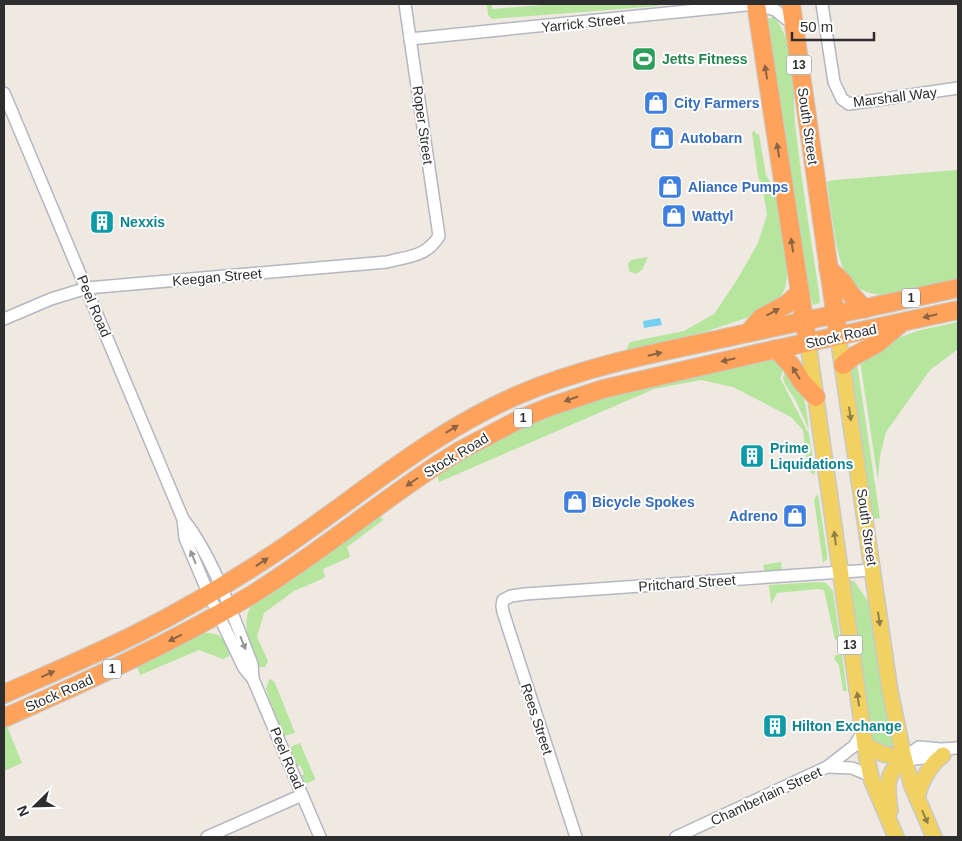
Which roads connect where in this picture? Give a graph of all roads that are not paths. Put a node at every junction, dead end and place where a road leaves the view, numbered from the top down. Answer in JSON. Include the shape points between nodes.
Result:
{"nodes":[{"id":1,"x":405,"y":4,"type":"edge"},
{"id":2,"x":756,"y":4,"type":"edge"},
{"id":3,"x":790,"y":4,"type":"edge"},
{"id":4,"x":822,"y":4,"type":"edge"},
{"id":5,"x":794,"y":25,"type":"junction"},
{"id":6,"x":410,"y":39,"type":"junction"},
{"id":7,"x":958,"y":88,"type":"edge"},
{"id":8,"x":4,"y":93,"type":"edge"},
{"id":9,"x":433,"y":245,"type":"joint"},
{"id":10,"x":828,"y":268,"type":"junction"},
{"id":11,"x":87,"y":288,"type":"junction"},
{"id":12,"x":958,"y":288,"type":"edge"},
{"id":13,"x":800,"y":293,"type":"junction"},
{"id":14,"x":864,"y":309,"type":"junction"},
{"id":15,"x":958,"y":310,"type":"edge"},
{"id":16,"x":835,"y":315,"type":"junction"},
{"id":17,"x":4,"y":319,"type":"edge"},
{"id":18,"x":804,"y":321,"type":"junction"},
{"id":19,"x":902,"y":323,"type":"junction"},
{"id":20,"x":748,"y":333,"type":"junction"},
{"id":21,"x":838,"y":336,"type":"junction"},
{"id":22,"x":808,"y":342,"type":"junction"},
{"id":23,"x":776,"y":349,"type":"junction"},
{"id":24,"x":843,"y":365,"type":"junction"},
{"id":25,"x":816,"y":397,"type":"junction"},
{"id":26,"x":872,"y":570,"type":"junction"},
{"id":27,"x":840,"y":573,"type":"junction"},
{"id":28,"x":214,"y":591,"type":"junction"},
{"id":29,"x":503,"y":600,"type":"joint"},
{"id":30,"x":224,"y":611,"type":"junction"},
{"id":31,"x":4,"y":694,"type":"edge"},
{"id":32,"x":4,"y":718,"type":"edge"},
{"id":33,"x":864,"y":738,"type":"junction"},
{"id":34,"x":953,"y":750,"type":"edge"},
{"id":35,"x":904,"y":758,"type":"junction"},
{"id":36,"x":827,"y":767,"type":"junction"},
{"id":37,"x":870,"y":776,"type":"junction"},
{"id":38,"x":302,"y":794,"type":"junction"},
{"id":39,"x":917,"y":798,"type":"junction"},
{"id":40,"x":894,"y":834,"type":"edge"},
{"id":41,"x":207,"y":837,"type":"edge"},
{"id":42,"x":320,"y":837,"type":"edge"},
{"id":43,"x":576,"y":837,"type":"edge"},
{"id":44,"x":676,"y":837,"type":"edge"},
{"id":45,"x":934,"y":837,"type":"edge"}],
"edges":[{"from":1,"to":6,"type":"street","name":"Roper Street"},
{"from":2,"to":5,"type":"street","name":"Yarrick Street","via":[[775,10]]},
{"from":2,"to":6,"type":"street","name":"Yarrick Street"},
{"from":13,"to":2,"type":"highway","number":"13","one_way":true},
{"from":3,"to":5,"type":"highway","name":"South Street","number":"13"},
{"from":4,"to":7,"type":"street","name":"Marshall Way","via":[[834,82],[842,99],[849,104]]},
{"from":5,"to":10,"type":"highway","name":"South Street","number":"13"},
{"from":6,"to":9,"type":"street","name":"Roper Street","via":[[439,236]]},
{"from":8,"to":11,"type":"street","name":"Peel Road"},
{"from":9,"to":11,"type":"street","name":"Keegan Street","via":[[423,253],[387,262]]},
{"from":10,"to":14,"type":"highway"},
{"from":10,"to":16,"type":"highway","name":"South Street","number":"13"},
{"from":11,"to":17,"type":"street","name":"Keegan Street"},
{"from":11,"to":28,"type":"street","name":"Peel Road","via":[[183,519],[195,534]]},
{"from":12,"to":14,"type":"highway","name":"Stock Road","number":"1"},
{"from":13,"to":18,"type":"highway","number":"13"},
{"from":20,"to":13,"type":"highway","one_way":true,"via":[[761,318]]},
{"from":14,"to":16,"type":"highway","name":"Stock Road","number":"1"},
{"from":15,"to":19,"type":"highway","name":"Stock Road","number":"1","one_way":true},
{"from":16,"to":18,"type":"highway","name":"Stock Road","number":"1"},
{"from":16,"to":21,"type":"highway","name":"South Street","number":"13"},
{"from":18,"to":20,"type":"highway","name":"Stock Road","number":"1"},
{"from":18,"to":22,"type":"highway","number":"13"},
{"from":19,"to":21,"type":"highway","name":"Stock Road","number":"1"},
{"from":19,"to":24,"type":"highway"},
{"from":28,"to":20,"type":"highway","name":"Stock Road","number":"1","one_way":true,"via":[[310,530],[427,444],[493,407],[578,373]]},
{"from":21,"to":22,"type":"highway","name":"Stock Road","number":"1"},
{"from":21,"to":24,"type":"main road","name":"South Street","number":"13"},
{"from":22,"to":23,"type":"highway","name":"Stock Road","number":"1"},
{"from":22,"to":25,"type":"main road","number":"13"},
{"from":25,"to":23,"type":"highway","one_way":true},
{"from":23,"to":30,"type":"highway","name":"Stock Road","number":"1","one_way":true,"via":[[603,389],[520,420],[437,465],[283,575]]},
{"from":24,"to":26,"type":"main road","name":"South Street","number":"13","one_way":true},
{"from":27,"to":25,"type":"main road","number":"13","one_way":true},
{"from":26,"to":27,"type":"street","name":"Pritchard Street"},
{"from":26,"to":35,"type":"main road","name":"South Street","number":"13","one_way":true,"via":[[890,691]]},
{"from":27,"to":29,"type":"street","name":"Pritchard Street","via":[[525,594]]},
{"from":33,"to":27,"type":"main road","number":"13","one_way":true},
{"from":28,"to":30,"type":"street","name":"Peel Road"},
{"from":31,"to":28,"type":"highway","name":"Stock Road","number":"1","one_way":true,"via":[[137,633]]},
{"from":29,"to":43,"type":"street","name":"Rees Street","via":[[503,612]]},
{"from":30,"to":32,"type":"highway","name":"Stock Road","number":"1","one_way":true,"via":[[129,662]]},
{"from":30,"to":38,"type":"street","name":"Peel Road","via":[[252,664],[253,679]]},
{"from":33,"to":35,"type":"main road","via":[[883,754]]},
{"from":33,"to":36,"type":"street","name":"Chamberlain Street"},
{"from":33,"to":37,"type":"main road","number":"13"},
{"from":34,"to":35,"type":"street","via":[[915,760]]},
{"from":34,"to":39,"type":"main road","via":[[935,762],[924,777]]},
{"from":35,"to":39,"type":"main road","name":"South Street","number":"13"},
{"from":35,"to":40,"type":"main road","via":[[893,768],[887,789]]},
{"from":36,"to":37,"type":"street","name":"Chamberlain Street","via":[[852,768]]},
{"from":36,"to":44,"type":"street","name":"Chamberlain Street"},
{"from":37,"to":40,"type":"main road","number":"13"},
{"from":38,"to":41,"type":"street"},
{"from":38,"to":42,"type":"street","name":"Peel Road"},
{"from":39,"to":45,"type":"main road","name":"South Street","number":"13","one_way":true}]}
